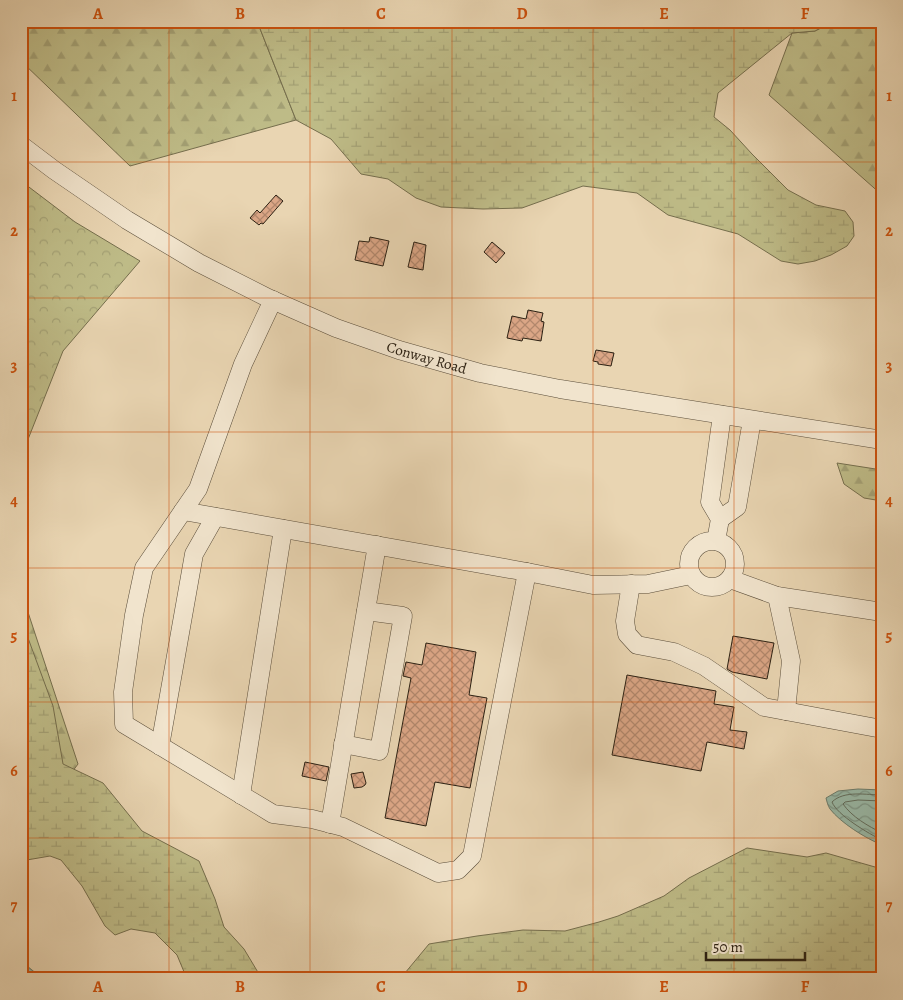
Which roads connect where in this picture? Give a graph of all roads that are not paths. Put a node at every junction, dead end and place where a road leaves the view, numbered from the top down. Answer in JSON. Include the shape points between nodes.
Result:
{"nodes":[{"id":1,"x":21,"y":144,"type":"edge"},
{"id":2,"x":273,"y":300,"type":"junction"},
{"id":3,"x":722,"y":415,"type":"junction"},
{"id":4,"x":752,"y":420,"type":"junction"},
{"id":5,"x":882,"y":440,"type":"edge"},
{"id":6,"x":184,"y":511,"type":"junction"},
{"id":7,"x":214,"y":517,"type":"junction"},
{"id":8,"x":720,"y":519,"type":"junction"},
{"id":9,"x":282,"y":529,"type":"junction"},
{"id":10,"x":716,"y":541,"type":"junction"},
{"id":11,"x":377,"y":545,"type":"junction"},
{"id":12,"x":527,"y":572,"type":"junction"},
{"id":13,"x":691,"y":574,"type":"junction"},
{"id":14,"x":730,"y":579,"type":"junction"},
{"id":15,"x":631,"y":584,"type":"junction"},
{"id":16,"x":777,"y":596,"type":"junction"},
{"id":17,"x":366,"y":611,"type":"junction"},
{"id":18,"x":882,"y":612,"type":"edge"},
{"id":19,"x":786,"y":711,"type":"junction"},
{"id":20,"x":882,"y":729,"type":"edge"},
{"id":21,"x":343,"y":744,"type":"junction"},
{"id":22,"x":160,"y":746,"type":"junction"},
{"id":23,"x":241,"y":795,"type":"junction"},
{"id":24,"x":330,"y":824,"type":"junction"}],
"edges":[{"from":1,"to":2,"type":"street","name":"Conway Road","via":[[127,220],[199,263]]},
{"from":2,"to":3,"type":"street","name":"Conway Road","via":[[336,328],[480,373]]},
{"from":2,"to":6,"type":"street","via":[[243,364],[198,489]]},
{"from":3,"to":4,"type":"street","name":"Conway Road"},
{"from":3,"to":8,"type":"street","via":[[710,502]]},
{"from":4,"to":5,"type":"street","name":"Conway Road"},
{"from":4,"to":8,"type":"street","via":[[737,507]]},
{"from":6,"to":7,"type":"street"},
{"from":6,"to":22,"type":"street","via":[[144,568],[123,692],[124,724]]},
{"from":7,"to":9,"type":"street"},
{"from":7,"to":22,"type":"street","via":[[194,554]]},
{"from":8,"to":10,"type":"street"},
{"from":9,"to":11,"type":"street"},
{"from":9,"to":23,"type":"street"},
{"from":10,"to":13,"type":"street","via":[[702,543],[696,548],[689,560]]},
{"from":10,"to":14,"type":"street","via":[[730,549],[734,556],[736,564]]},
{"from":11,"to":12,"type":"street"},
{"from":11,"to":17,"type":"street"},
{"from":12,"to":15,"type":"street","via":[[593,585]]},
{"from":12,"to":24,"type":"street","via":[[472,856],[458,870],[438,873],[343,827]]},
{"from":13,"to":14,"type":"street","via":[[701,585],[708,587],[716,587]]},
{"from":13,"to":15,"type":"street","via":[[648,584]]},
{"from":14,"to":16,"type":"street"},
{"from":15,"to":19,"type":"street","via":[[625,621],[627,634],[637,645],[674,652],[704,666],[764,707]]},
{"from":16,"to":18,"type":"street"},
{"from":16,"to":19,"type":"street","via":[[791,661]]},
{"from":17,"to":21,"type":"street"},
{"from":17,"to":21,"type":"street","via":[[403,616],[379,751]]},
{"from":19,"to":20,"type":"street"},
{"from":21,"to":24,"type":"street"},
{"from":22,"to":23,"type":"street"},
{"from":23,"to":24,"type":"street","via":[[273,814]]}]}
